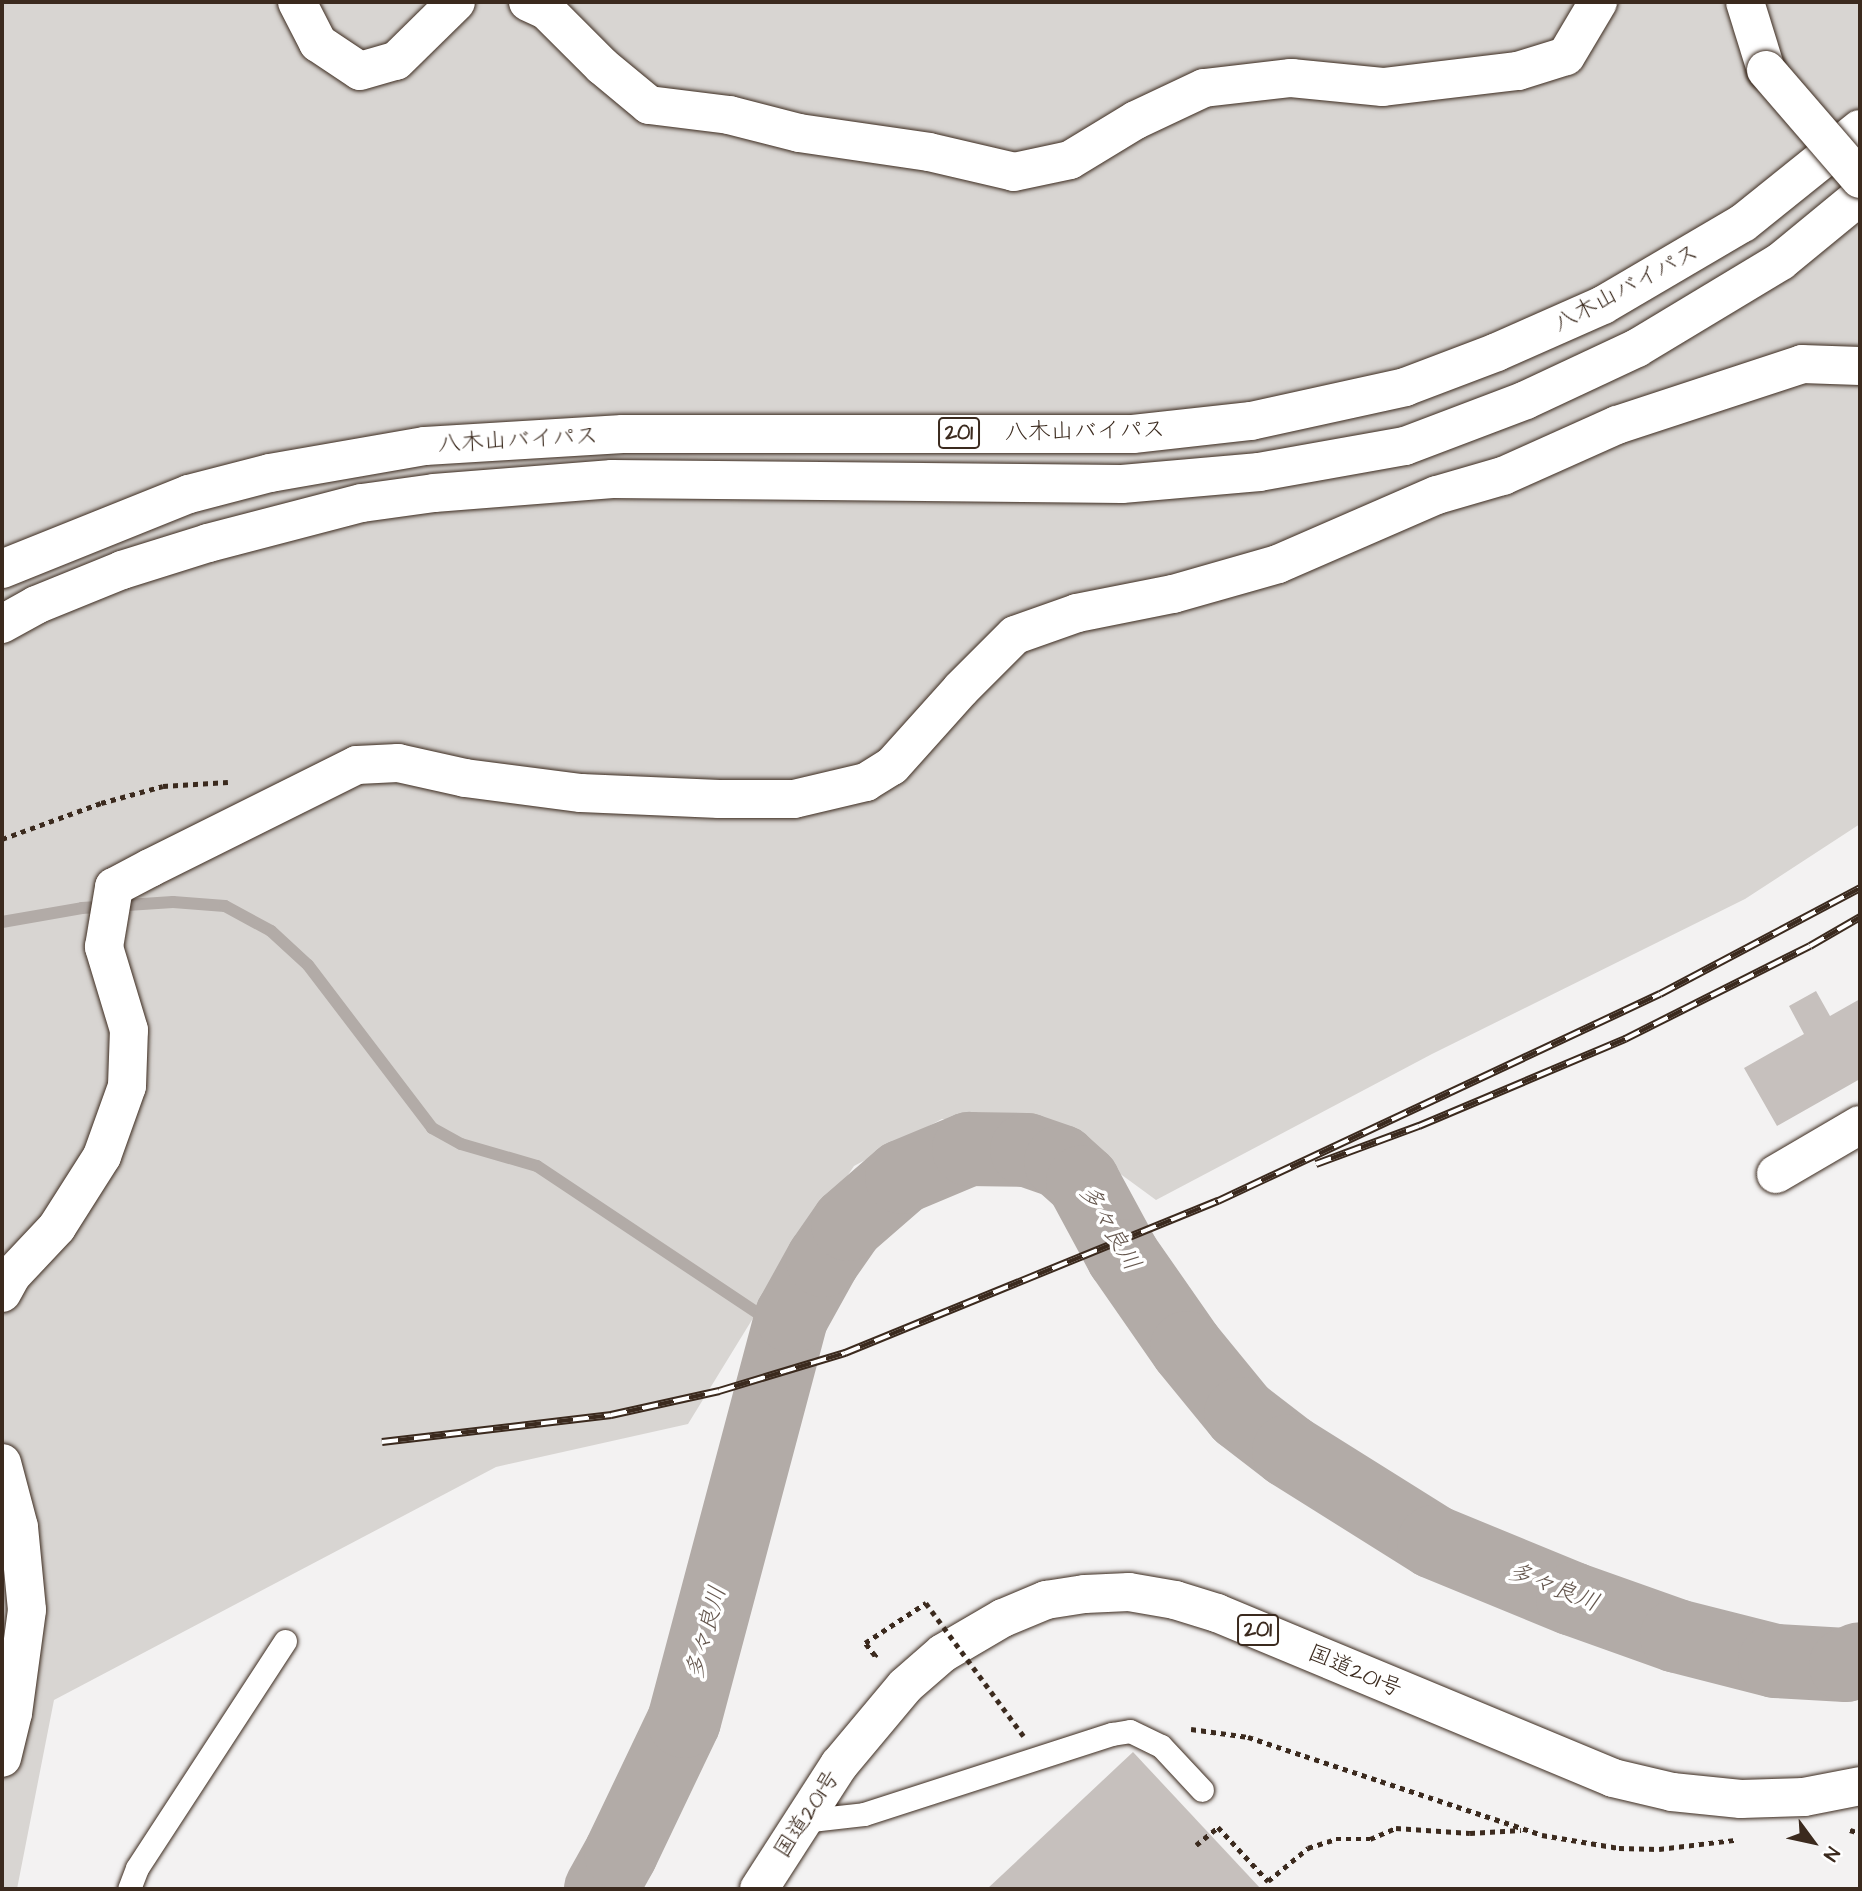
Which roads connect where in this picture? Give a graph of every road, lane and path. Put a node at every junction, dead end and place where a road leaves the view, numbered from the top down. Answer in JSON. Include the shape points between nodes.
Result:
{"nodes":[{"id":1,"x":297,"y":2,"type":"edge"},
{"id":2,"x":456,"y":2,"type":"edge"},
{"id":3,"x":528,"y":2,"type":"edge"},
{"id":4,"x":1598,"y":2,"type":"edge"},
{"id":5,"x":1745,"y":2,"type":"edge"},
{"id":6,"x":1860,"y":130,"type":"edge"},
{"id":7,"x":1860,"y":179,"type":"edge"},
{"id":8,"x":1860,"y":196,"type":"edge"},
{"id":9,"x":1860,"y":366,"type":"edge"},
{"id":10,"x":2,"y":569,"type":"edge"},
{"id":11,"x":2,"y":624,"type":"edge"},
{"id":12,"x":239,"y":780,"type":"dead end"},
{"id":13,"x":2,"y":839,"type":"edge"},
{"id":14,"x":1860,"y":1125,"type":"edge"},
{"id":15,"x":1776,"y":1174,"type":"dead end"},
{"id":16,"x":2,"y":1293,"type":"edge"},
{"id":17,"x":2,"y":1463,"type":"edge"},
{"id":18,"x":285,"y":1641,"type":"dead end"},
{"id":19,"x":885,"y":1649,"type":"dead end"},
{"id":20,"x":1142,"y":1735,"type":"junction"},
{"id":21,"x":1025,"y":1738,"type":"dead end"},
{"id":22,"x":2,"y":1758,"type":"edge"},
{"id":23,"x":1860,"y":1786,"type":"edge"},
{"id":24,"x":1202,"y":1790,"type":"dead end"},
{"id":25,"x":802,"y":1821,"type":"junction"},
{"id":26,"x":1838,"y":1827,"type":"dead end"},
{"id":27,"x":1526,"y":1830,"type":"junction"},
{"id":28,"x":1860,"y":1833,"type":"edge"},
{"id":29,"x":1742,"y":1839,"type":"dead end"},
{"id":30,"x":1196,"y":1845,"type":"dead end"},
{"id":31,"x":128,"y":1889,"type":"edge"},
{"id":32,"x":760,"y":1889,"type":"edge"}],
"edges":[{"from":1,"to":2,"type":"main road","via":[[318,43],[360,71],[396,61]]},
{"from":3,"to":4,"type":"main road","via":[[547,11],[649,105],[729,115],[799,133],[929,152],[1014,172],[1070,159],[1136,120],[1204,88],[1291,78],[1383,87],[1518,71],[1566,56]]},
{"from":5,"to":7,"type":"main road","bridge":true,"via":[[1766,70]]},
{"from":6,"to":10,"type":"main road","name":"八木山バイパス","number":"201","via":[[1743,223],[1603,305],[1405,387],[1251,421],[1133,434],[623,434],[425,446],[270,473],[189,494]]},
{"from":8,"to":11,"type":"main road","name":"八木山バイパス","number":"201","via":[[1781,261],[1637,348],[1526,400],[1405,446],[1259,472],[1122,484],[612,479],[434,493],[362,503],[208,543],[110,575]]},
{"from":9,"to":16,"type":"main road","via":[[1802,364],[1617,425],[1503,476],[1437,495],[1278,564],[1173,594],[1077,613],[1015,635],[892,766],[866,782],[794,799],[719,799],[581,793],[465,778],[398,763],[357,765],[174,856],[114,887],[104,947],[129,1030],[127,1086],[102,1156],[57,1227],[12,1275]]},
{"from":12,"to":13,"type":"path","via":[[163,786]]},
{"from":14,"to":15,"type":"main road"},
{"from":17,"to":22,"type":"main road","via":[[19,1527],[27,1610]]},
{"from":18,"to":31,"type":"lane","via":[[137,1868]]},
{"from":19,"to":21,"type":"path","bridge":true,"via":[[875,1656],[865,1643],[926,1603]]},
{"from":20,"to":24,"type":"lane","via":[[1161,1746]]},
{"from":20,"to":25,"type":"lane","via":[[1130,1731],[1112,1734],[864,1814]]},
{"from":20,"to":27,"type":"path","via":[[1175,1728],[1248,1737]]},
{"from":23,"to":25,"type":"main road","name":"国道201号","number":"201","via":[[1804,1797],[1741,1799],[1672,1793],[1625,1781],[1217,1614],[1129,1592],[1046,1600],[943,1653],[868,1727]]},
{"from":25,"to":32,"type":"main road","name":"国道201号","number":"201"},
{"from":26,"to":28,"type":"path"},
{"from":27,"to":29,"type":"path","via":[[1619,1848],[1673,1848]]},
{"from":27,"to":30,"type":"path","via":[[1470,1833],[1396,1828],[1370,1839],[1336,1839],[1308,1849],[1268,1881],[1217,1827]]}]}
